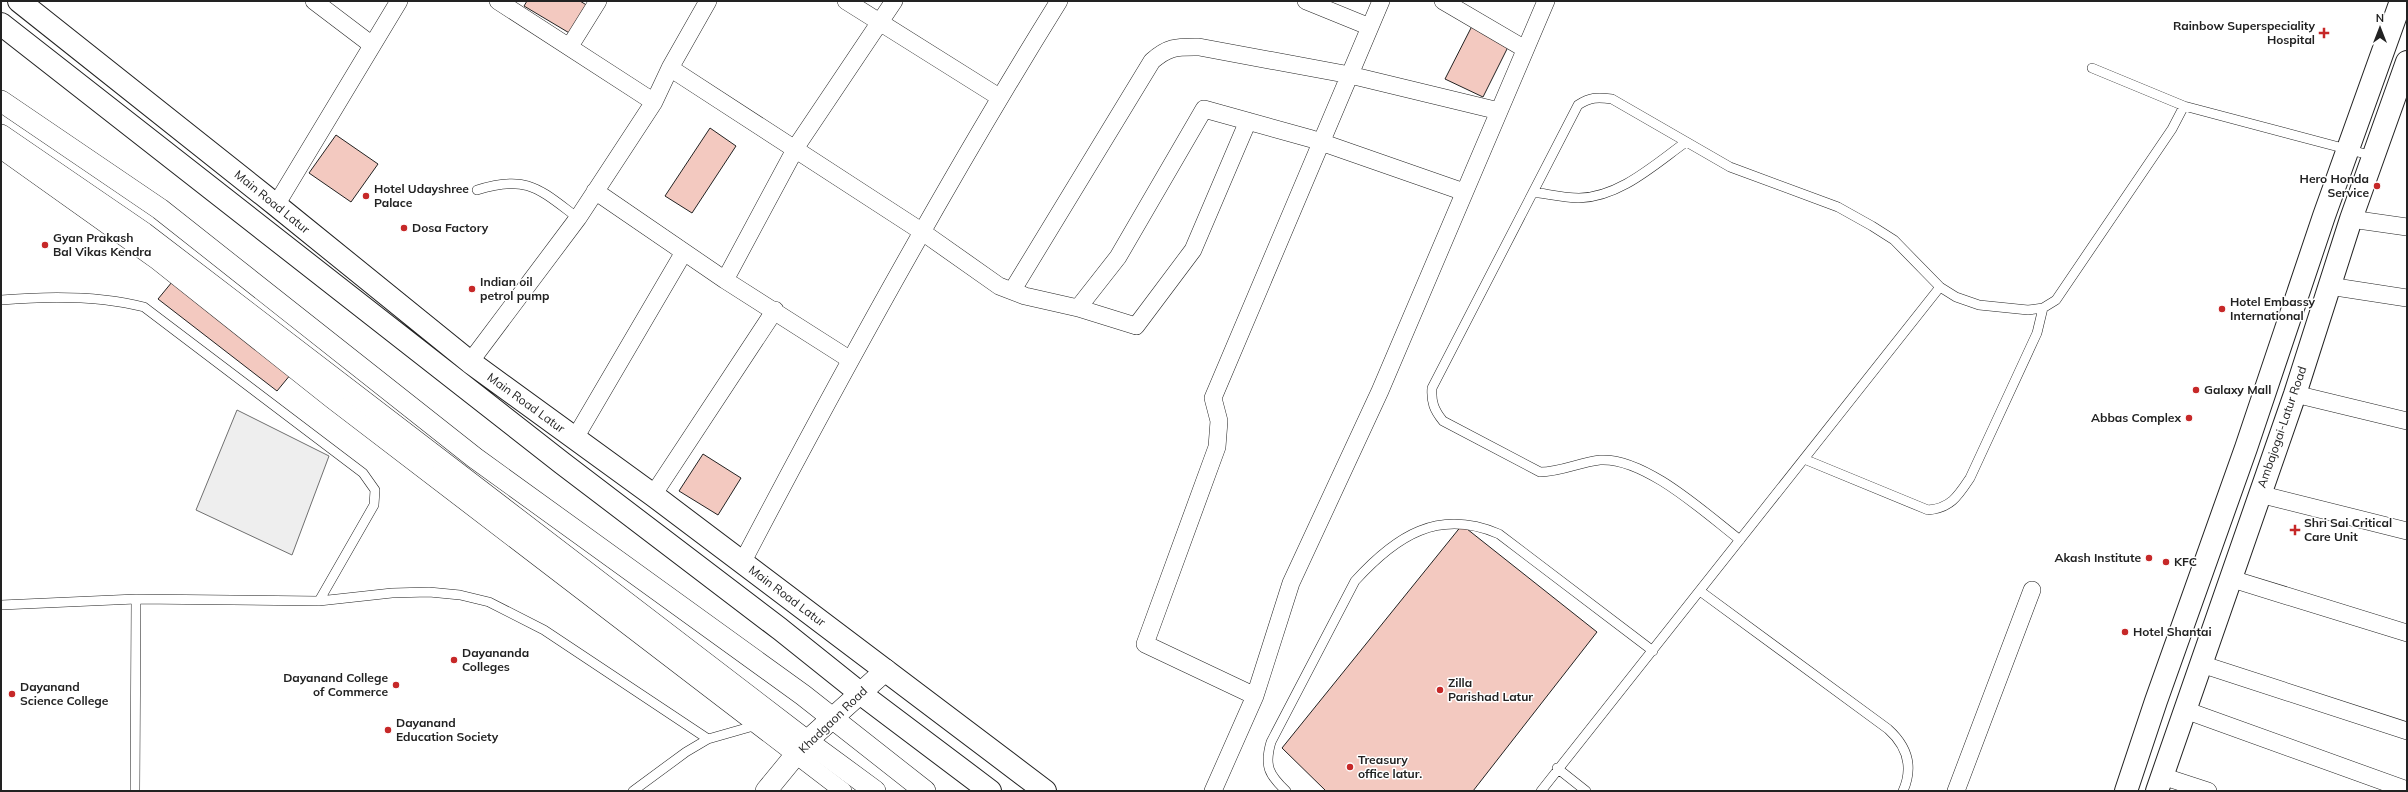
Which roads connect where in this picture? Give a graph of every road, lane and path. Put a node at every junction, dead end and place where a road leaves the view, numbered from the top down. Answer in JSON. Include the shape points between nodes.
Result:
{"nodes":[{"id":1,"x":19,"y":1,"type":"edge"},
{"id":2,"x":314,"y":1,"type":"edge"},
{"id":3,"x":399,"y":1,"type":"edge"},
{"id":4,"x":498,"y":1,"type":"edge"},
{"id":5,"x":598,"y":1,"type":"edge"},
{"id":6,"x":708,"y":1,"type":"edge"},
{"id":7,"x":846,"y":1,"type":"edge"},
{"id":8,"x":894,"y":1,"type":"edge"},
{"id":9,"x":1059,"y":1,"type":"edge"},
{"id":10,"x":1306,"y":1,"type":"edge"},
{"id":11,"x":1381,"y":1,"type":"edge"},
{"id":12,"x":1442,"y":1,"type":"edge"},
{"id":13,"x":1546,"y":1,"type":"edge"},
{"id":14,"x":2401,"y":1,"type":"edge"},
{"id":15,"x":880,"y":22,"type":"junction"},
{"id":16,"x":1,"y":24,"type":"edge"},
{"id":17,"x":1370,"y":27,"type":"junction"},
{"id":18,"x":372,"y":45,"type":"junction"},
{"id":19,"x":570,"y":46,"type":"junction"},
{"id":20,"x":1525,"y":49,"type":"junction"},
{"id":21,"x":2407,"y":62,"type":"edge"},
{"id":22,"x":670,"y":68,"type":"junction"},
{"id":23,"x":2092,"y":68,"type":"dead end"},
{"id":24,"x":1350,"y":75,"type":"junction"},
{"id":25,"x":999,"y":97,"type":"junction"},
{"id":26,"x":1,"y":101,"type":"edge"},
{"id":27,"x":654,"y":102,"type":"junction"},
{"id":28,"x":2184,"y":106,"type":"junction"},
{"id":29,"x":1499,"y":111,"type":"junction"},
{"id":30,"x":1248,"y":121,"type":"junction"},
{"id":31,"x":1,"y":135,"type":"edge"},
{"id":32,"x":1321,"y":142,"type":"junction"},
{"id":33,"x":1686,"y":142,"type":"junction"},
{"id":34,"x":795,"y":149,"type":"junction"},
{"id":35,"x":1,"y":150,"type":"edge"},
{"id":36,"x":2348,"y":150,"type":"junction"},
{"id":37,"x":2373,"y":156,"type":"junction"},
{"id":38,"x":477,"y":190,"type":"dead end"},
{"id":39,"x":595,"y":191,"type":"junction"},
{"id":40,"x":1464,"y":192,"type":"junction"},
{"id":41,"x":1533,"y":192,"type":"junction"},
{"id":42,"x":276,"y":205,"type":"junction"},
{"id":43,"x":578,"y":218,"type":"junction"},
{"id":44,"x":2351,"y":219,"type":"junction"},
{"id":45,"x":2407,"y":227,"type":"edge"},
{"id":46,"x":921,"y":231,"type":"junction"},
{"id":47,"x":193,"y":235,"type":"junction"},
{"id":48,"x":684,"y":252,"type":"junction"},
{"id":49,"x":176,"y":256,"type":"junction"},
{"id":50,"x":725,"y":280,"type":"junction"},
{"id":51,"x":2329,"y":286,"type":"junction"},
{"id":52,"x":1940,"y":288,"type":"junction"},
{"id":53,"x":1012,"y":291,"type":"junction"},
{"id":54,"x":2407,"y":298,"type":"edge"},
{"id":55,"x":1,"y":300,"type":"edge"},
{"id":56,"x":1078,"y":308,"type":"junction"},
{"id":57,"x":2043,"y":308,"type":"junction"},
{"id":58,"x":775,"y":310,"type":"junction"},
{"id":59,"x":849,"y":359,"type":"junction"},
{"id":60,"x":470,"y":362,"type":"junction"},
{"id":61,"x":2295,"y":394,"type":"junction"},
{"id":62,"x":2407,"y":421,"type":"edge"},
{"id":63,"x":575,"y":438,"type":"junction"},
{"id":64,"x":1804,"y":459,"type":"junction"},
{"id":65,"x":2259,"y":494,"type":"junction"},
{"id":66,"x":653,"y":495,"type":"junction"},
{"id":67,"x":2407,"y":531,"type":"edge"},
{"id":68,"x":1740,"y":540,"type":"junction"},
{"id":69,"x":742,"y":563,"type":"junction"},
{"id":70,"x":2232,"y":579,"type":"junction"},
{"id":71,"x":2032,"y":590,"type":"dead end"},
{"id":72,"x":1700,"y":591,"type":"junction"},
{"id":73,"x":136,"y":599,"type":"junction"},
{"id":74,"x":319,"y":601,"type":"junction"},
{"id":75,"x":1,"y":605,"type":"edge"},
{"id":76,"x":2407,"y":633,"type":"edge"},
{"id":77,"x":1653,"y":651,"type":"junction"},
{"id":78,"x":2201,"y":664,"type":"junction"},
{"id":79,"x":886,"y":670,"type":"junction"},
{"id":80,"x":860,"y":693,"type":"junction"},
{"id":81,"x":1255,"y":696,"type":"junction"},
{"id":82,"x":2185,"y":710,"type":"junction"},
{"id":83,"x":832,"y":718,"type":"junction"},
{"id":84,"x":758,"y":724,"type":"junction"},
{"id":85,"x":2407,"y":731,"type":"edge"},
{"id":86,"x":708,"y":739,"type":"junction"},
{"id":87,"x":802,"y":748,"type":"junction"},
{"id":88,"x":1558,"y":768,"type":"junction"},
{"id":89,"x":2159,"y":784,"type":"edge"},
{"id":90,"x":2407,"y":790,"type":"edge"},
{"id":91,"x":135,"y":791,"type":"edge"},
{"id":92,"x":633,"y":791,"type":"edge"},
{"id":93,"x":766,"y":791,"type":"edge"},
{"id":94,"x":843,"y":791,"type":"edge"},
{"id":95,"x":876,"y":791,"type":"edge"},
{"id":96,"x":925,"y":791,"type":"edge"},
{"id":97,"x":990,"y":791,"type":"edge"},
{"id":98,"x":1045,"y":791,"type":"edge"},
{"id":99,"x":1213,"y":791,"type":"edge"},
{"id":100,"x":1286,"y":791,"type":"edge"},
{"id":101,"x":1541,"y":791,"type":"edge"},
{"id":102,"x":1586,"y":791,"type":"edge"},
{"id":103,"x":1903,"y":791,"type":"edge"},
{"id":104,"x":1956,"y":791,"type":"edge"},
{"id":105,"x":2126,"y":791,"type":"edge"},
{"id":106,"x":2208,"y":791,"type":"edge"}],
"edges":[{"from":1,"to":42,"type":"main road","name":"Main Road Latur"},
{"from":2,"to":18,"type":"street"},
{"from":3,"to":18,"type":"street"},
{"from":4,"to":19,"type":"street"},
{"from":5,"to":19,"type":"street"},
{"from":6,"to":22,"type":"street"},
{"from":7,"to":15,"type":"street"},
{"from":8,"to":15,"type":"street"},
{"from":9,"to":25,"type":"street"},
{"from":10,"to":17,"type":"street"},
{"from":11,"to":17,"type":"street"},
{"from":12,"to":20,"type":"street"},
{"from":13,"to":20,"type":"street"},
{"from":14,"to":36,"type":"main road"},
{"from":15,"to":25,"type":"street"},
{"from":15,"to":34,"type":"street"},
{"from":16,"to":80,"type":"main road","name":"Main Road Latur"},
{"from":17,"to":24,"type":"street"},
{"from":18,"to":42,"type":"street"},
{"from":19,"to":27,"type":"street"},
{"from":20,"to":29,"type":"street"},
{"from":21,"to":37,"type":"main road","name":"Ambajogai-Latur Road"},
{"from":22,"to":27,"type":"street"},
{"from":22,"to":34,"type":"street"},
{"from":23,"to":28,"type":"lane"},
{"from":24,"to":29,"type":"street"},
{"from":24,"to":32,"type":"street"},
{"from":24,"to":53,"type":"street","via":[[1199,47],[1164,50],[1152,61]]},
{"from":25,"to":46,"type":"street"},
{"from":26,"to":47,"type":"street","via":[[160,209]]},
{"from":27,"to":39,"type":"street"},
{"from":28,"to":36,"type":"lane"},
{"from":28,"to":57,"type":"lane","via":[[2172,129],[2056,300]]},
{"from":29,"to":40,"type":"street"},
{"from":30,"to":32,"type":"street"},
{"from":30,"to":56,"type":"street","via":[[1204,109],[1118,257]]},
{"from":30,"to":56,"type":"street","via":[[1193,250],[1136,326]]},
{"from":31,"to":49,"type":"street"},
{"from":32,"to":40,"type":"street"},
{"from":32,"to":81,"type":"street","via":[[1213,398],[1219,421],[1217,448],[1145,644]]},
{"from":33,"to":41,"type":"lane","via":[[1628,183],[1602,193],[1579,198]]},
{"from":33,"to":41,"type":"lane","via":[[1612,99],[1588,98],[1578,105]]},
{"from":33,"to":52,"type":"lane","via":[[1730,167],[1838,207],[1858,218],[1894,240]]},
{"from":34,"to":46,"type":"street"},
{"from":34,"to":50,"type":"street"},
{"from":35,"to":84,"type":"street","via":[[157,261],[332,400]]},
{"from":36,"to":37,"type":"lane"},
{"from":36,"to":105,"type":"main road"},
{"from":37,"to":44,"type":"main road","name":"Ambajogai-Latur Road"},
{"from":38,"to":43,"type":"lane","via":[[499,183],[524,184],[544,193]]},
{"from":39,"to":43,"type":"street"},
{"from":39,"to":48,"type":"street"},
{"from":40,"to":81,"type":"street","via":[[1380,391],[1291,583]]},
{"from":41,"to":68,"type":"lane","via":[[1432,388],[1434,410],[1443,421],[1540,472],[1551,472],[1599,460],[1613,460],[1631,465],[1654,476]]},
{"from":42,"to":60,"type":"main road","name":"Main Road Latur"},
{"from":43,"to":60,"type":"street"},
{"from":44,"to":45,"type":"street"},
{"from":44,"to":51,"type":"main road","name":"Ambajogai-Latur Road"},
{"from":46,"to":53,"type":"street","via":[[999,286]]},
{"from":46,"to":59,"type":"street"},
{"from":47,"to":49,"type":"street"},
{"from":47,"to":83,"type":"street","via":[[475,458]]},
{"from":48,"to":50,"type":"street"},
{"from":48,"to":63,"type":"street"},
{"from":49,"to":87,"type":"street"},
{"from":50,"to":58,"type":"street"},
{"from":51,"to":54,"type":"street"},
{"from":51,"to":61,"type":"main road","name":"Ambajogai-Latur Road"},
{"from":52,"to":57,"type":"lane","via":[[1979,305],[2028,310]]},
{"from":52,"to":64,"type":"lane"},
{"from":53,"to":56,"type":"street"},
{"from":55,"to":74,"type":"lane","via":[[35,297],[113,301],[144,307],[363,473],[375,490],[374,504]]},
{"from":57,"to":64,"type":"lane","via":[[2037,333],[1970,478],[1957,498],[1941,509],[1928,510]]},
{"from":58,"to":59,"type":"street"},
{"from":58,"to":66,"type":"street"},
{"from":59,"to":69,"type":"street"},
{"from":60,"to":63,"type":"main road","name":"Main Road Latur"},
{"from":61,"to":62,"type":"street"},
{"from":61,"to":65,"type":"main road","name":"Ambajogai-Latur Road"},
{"from":63,"to":66,"type":"main road","name":"Main Road Latur"},
{"from":64,"to":68,"type":"lane"},
{"from":65,"to":67,"type":"street"},
{"from":65,"to":70,"type":"main road","name":"Ambajogai-Latur Road"},
{"from":66,"to":69,"type":"main road","name":"Main Road Latur"},
{"from":68,"to":72,"type":"lane"},
{"from":69,"to":79,"type":"main road","name":"Main Road Latur"},
{"from":70,"to":76,"type":"street"},
{"from":70,"to":78,"type":"main road","name":"Ambajogai-Latur Road"},
{"from":71,"to":104,"type":"street"},
{"from":72,"to":77,"type":"lane"},
{"from":72,"to":103,"type":"lane","via":[[1888,728],[1900,740],[1907,753],[1909,766]]},
{"from":73,"to":74,"type":"lane"},
{"from":73,"to":75,"type":"lane"},
{"from":73,"to":91,"type":"lane"},
{"from":74,"to":86,"type":"lane","via":[[392,593],[429,592],[460,595],[489,602],[544,630]]},
{"from":77,"to":88,"type":"lane"},
{"from":77,"to":100,"type":"lane","via":[[1499,534],[1471,524],[1453,522],[1425,528],[1374,559],[1355,581],[1271,742],[1267,762],[1272,778]]},
{"from":78,"to":82,"type":"main road","name":"Ambajogai-Latur Road"},
{"from":78,"to":85,"type":"street"},
{"from":79,"to":80,"type":"street","name":"Khadgaon Road"},
{"from":79,"to":98,"type":"main road","name":"Main Road Latur"},
{"from":80,"to":83,"type":"street","name":"Khadgaon Road"},
{"from":80,"to":97,"type":"main road","name":"Main Road Latur"},
{"from":81,"to":99,"type":"street"},
{"from":82,"to":89,"type":"main road","name":"Ambajogai-Latur Road"},
{"from":82,"to":90,"type":"street"},
{"from":83,"to":87,"type":"street","name":"Khadgaon Road"},
{"from":83,"to":96,"type":"street"},
{"from":84,"to":86,"type":"lane"},
{"from":84,"to":87,"type":"street"},
{"from":86,"to":92,"type":"lane"},
{"from":87,"to":93,"type":"street","name":"Khadgaon Road"},
{"from":87,"to":94,"type":"street"},
{"from":87,"to":95,"type":"street"},
{"from":88,"to":101,"type":"lane"},
{"from":88,"to":102,"type":"lane"},
{"from":89,"to":106,"type":"street"}]}
